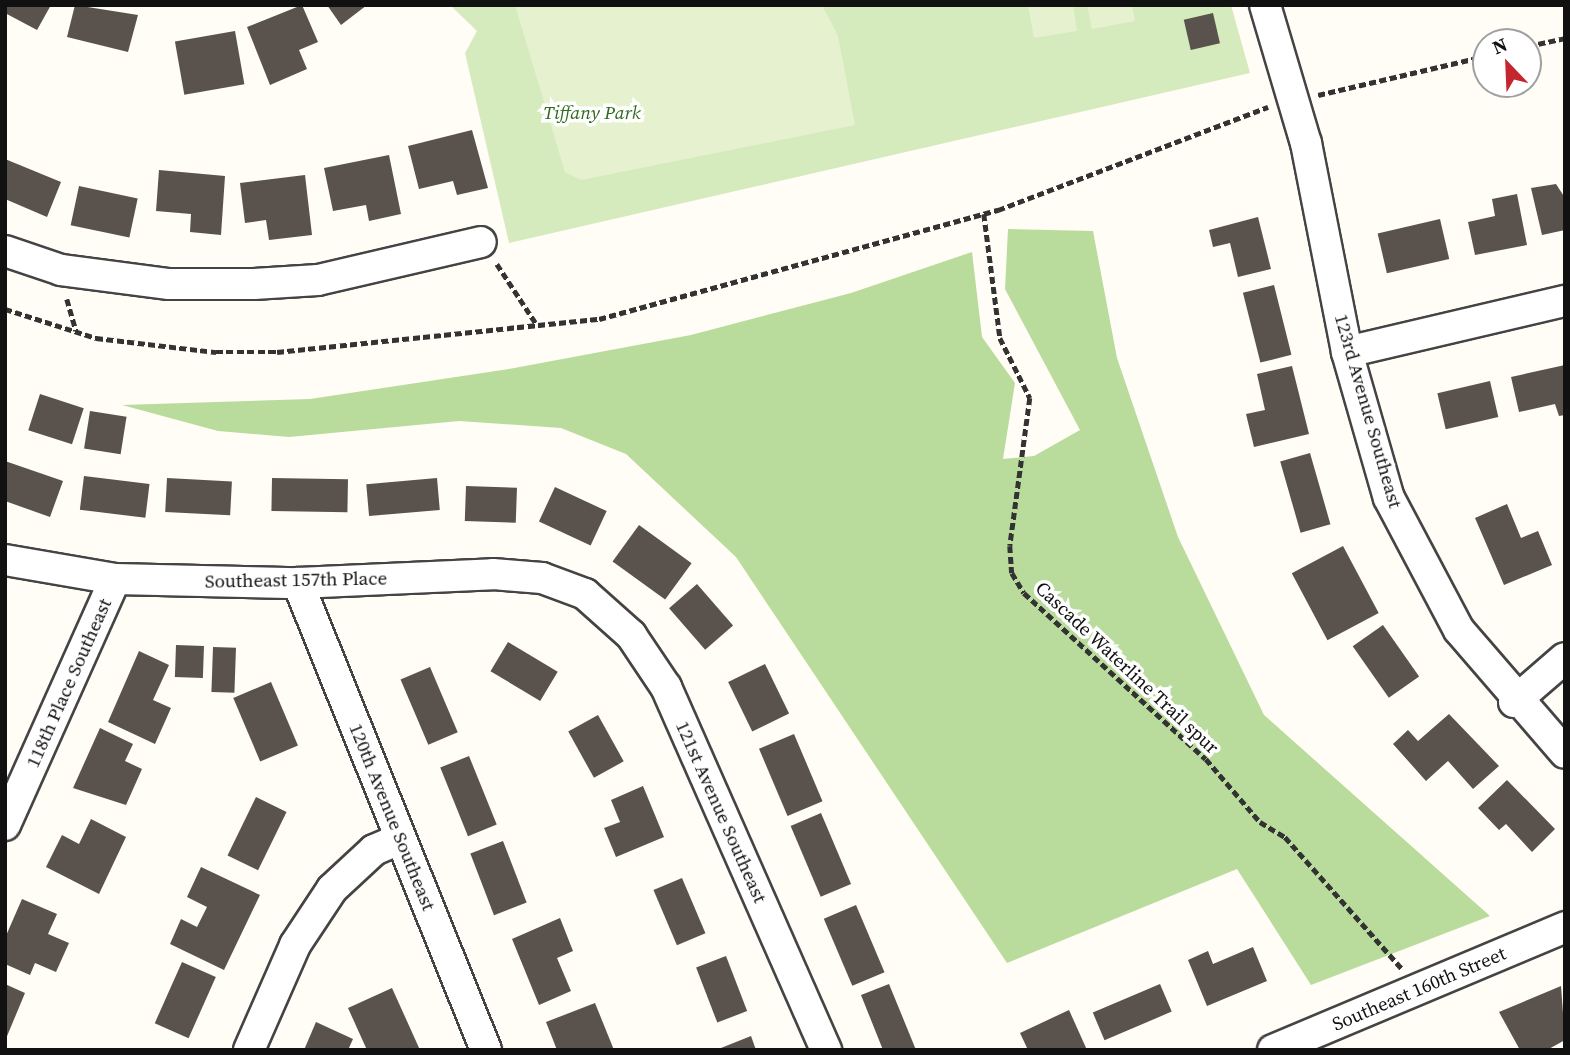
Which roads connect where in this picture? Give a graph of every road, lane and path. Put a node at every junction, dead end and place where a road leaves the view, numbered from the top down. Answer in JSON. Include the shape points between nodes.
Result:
{"nodes":[{"id":1,"x":1265,"y":5,"type":"edge"},
{"id":2,"x":1565,"y":38,"type":"edge"},
{"id":3,"x":1542,"y":43,"type":"edge"},
{"id":4,"x":1472,"y":58,"type":"edge"},
{"id":5,"x":1295,"y":100,"type":"junction"},
{"id":6,"x":984,"y":214,"type":"junction"},
{"id":7,"x":481,"y":242,"type":"joint"},
{"id":8,"x":5,"y":251,"type":"edge"},
{"id":9,"x":1565,"y":301,"type":"edge"},
{"id":10,"x":5,"y":309,"type":"edge"},
{"id":11,"x":537,"y":325,"type":"junction"},
{"id":12,"x":1347,"y":352,"type":"junction"},
{"id":13,"x":5,"y":560,"type":"edge"},
{"id":14,"x":115,"y":579,"type":"junction"},
{"id":15,"x":298,"y":583,"type":"junction"},
{"id":16,"x":585,"y":594,"type":"joint"},
{"id":17,"x":1565,"y":658,"type":"edge"},
{"id":18,"x":1514,"y":702,"type":"junction"},
{"id":19,"x":1565,"y":753,"type":"edge"},
{"id":20,"x":5,"y":825,"type":"edge"},
{"id":21,"x":400,"y":839,"type":"junction"},
{"id":22,"x":1565,"y":927,"type":"edge"},
{"id":23,"x":1416,"y":990,"type":"junction"},
{"id":24,"x":249,"y":1050,"type":"edge"},
{"id":25,"x":486,"y":1050,"type":"edge"},
{"id":26,"x":826,"y":1050,"type":"edge"},
{"id":27,"x":1273,"y":1050,"type":"edge"}],
"edges":[{"from":1,"to":5,"type":"street","name":"123rd Avenue Southeast"},
{"from":2,"to":3,"type":"path"},
{"from":4,"to":5,"type":"path"},
{"from":5,"to":6,"type":"path","via":[[1228,117]]},
{"from":5,"to":12,"type":"street","name":"123rd Avenue Southeast"},
{"from":6,"to":11,"type":"path","via":[[599,319]]},
{"from":6,"to":23,"type":"path","name":"Cascade Waterline Trail spur","via":[[1000,338],[1030,398],[1010,546],[1012,573],[1024,593],[1206,759],[1260,822],[1285,837]]},
{"from":7,"to":8,"type":"street","via":[[318,280],[254,285],[169,284],[61,270]]},
{"from":7,"to":11,"type":"path"},
{"from":9,"to":12,"type":"street"},
{"from":10,"to":11,"type":"path","via":[[96,338],[216,352],[277,352]]},
{"from":12,"to":18,"type":"street","name":"123rd Avenue Southeast","via":[[1390,498],[1415,556],[1459,629]]},
{"from":13,"to":14,"type":"street","name":"Southeast 157th Place"},
{"from":14,"to":15,"type":"street","name":"Southeast 157th Place"},
{"from":14,"to":20,"type":"street","name":"118th Place Southeast"},
{"from":15,"to":16,"type":"street","name":"Southeast 157th Place","via":[[493,574],[542,578]]},
{"from":15,"to":21,"type":"street","name":"120th Avenue Southeast"},
{"from":16,"to":26,"type":"street","name":"121st Avenue Southeast","via":[[631,635],[666,687]]},
{"from":17,"to":18,"type":"street"},
{"from":18,"to":19,"type":"street","name":"123rd Avenue Southeast"},
{"from":21,"to":24,"type":"street","via":[[374,850],[332,890],[295,945]]},
{"from":21,"to":25,"type":"street","name":"120th Avenue Southeast"},
{"from":22,"to":23,"type":"street","name":"Southeast 160th Street"},
{"from":23,"to":27,"type":"street","name":"Southeast 160th Street"}]}
